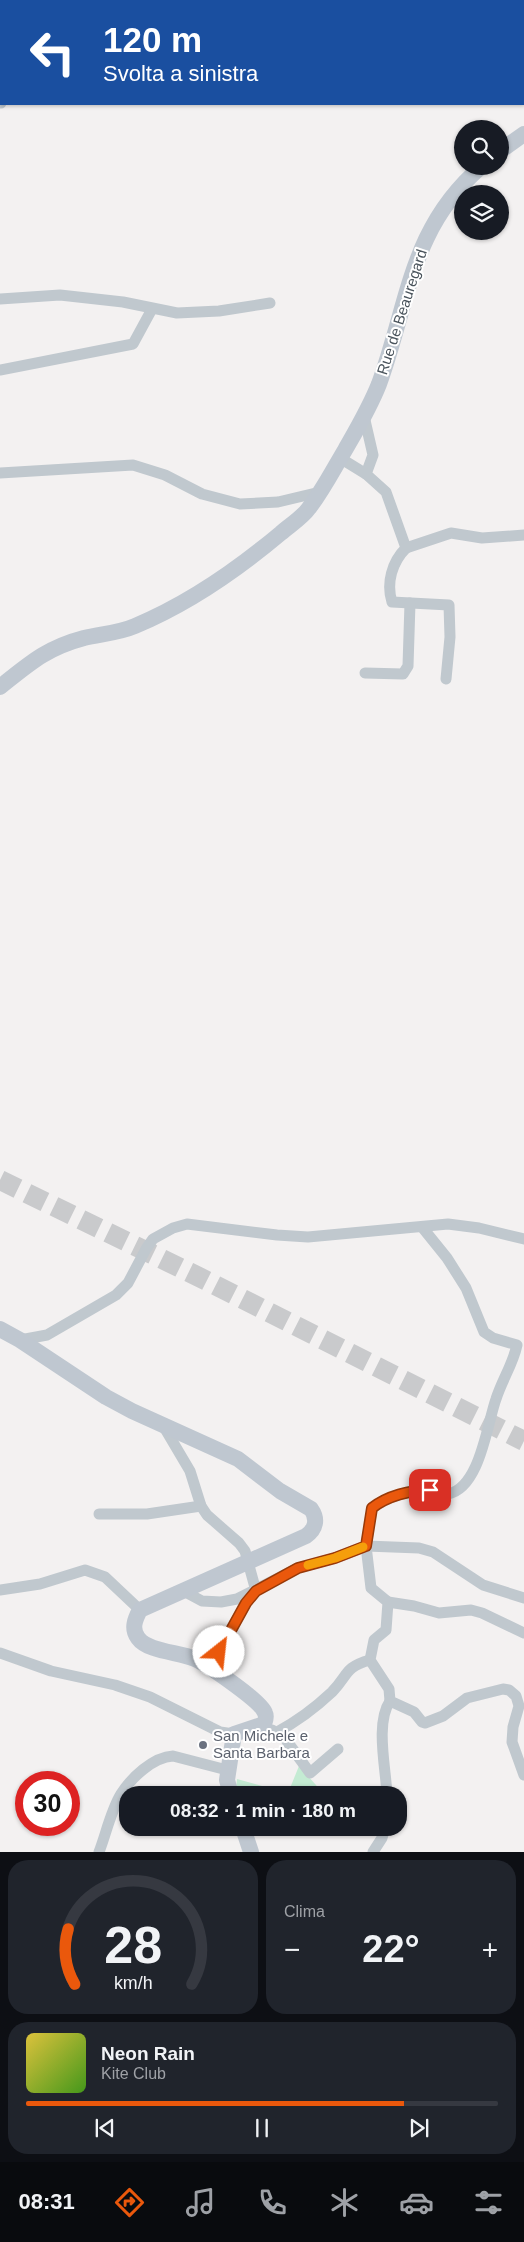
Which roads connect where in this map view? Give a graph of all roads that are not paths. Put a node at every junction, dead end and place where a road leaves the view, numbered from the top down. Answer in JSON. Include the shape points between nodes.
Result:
{"nodes":[{"id":1,"x":524,"y":134,"type":"edge"},
{"id":2,"x":509,"y":145,"type":"edge"},
{"id":3,"x":472,"y":175,"type":"edge"},
{"id":4,"x":0,"y":300,"type":"edge"},
{"id":5,"x":270,"y":303,"type":"dead end"},
{"id":6,"x":152,"y":309,"type":"junction"},
{"id":7,"x":0,"y":370,"type":"edge"},
{"id":8,"x":364,"y":416,"type":"junction"},
{"id":9,"x":340,"y":458,"type":"junction"},
{"id":10,"x":0,"y":473,"type":"edge"},
{"id":11,"x":366,"y":474,"type":"junction"},
{"id":12,"x":320,"y":492,"type":"junction"},
{"id":13,"x":524,"y":536,"type":"edge"},
{"id":14,"x":406,"y":548,"type":"junction"},
{"id":15,"x":410,"y":603,"type":"junction"},
{"id":16,"x":365,"y":673,"type":"dead end"},
{"id":17,"x":446,"y":679,"type":"dead end"},
{"id":18,"x":0,"y":687,"type":"edge"},
{"id":19,"x":422,"y":1227,"type":"junction"},
{"id":20,"x":524,"y":1238,"type":"edge"},
{"id":21,"x":0,"y":1329,"type":"edge"},
{"id":22,"x":20,"y":1340,"type":"junction"},
{"id":23,"x":164,"y":1427,"type":"junction"},
{"id":24,"x":201,"y":1506,"type":"junction"},
{"id":25,"x":99,"y":1514,"type":"dead end"},
{"id":26,"x":366,"y":1546,"type":"junction"},
{"id":27,"x":248,"y":1563,"type":"junction"},
{"id":28,"x":0,"y":1590,"type":"edge"},
{"id":29,"x":187,"y":1590,"type":"junction"},
{"id":30,"x":256,"y":1591,"type":"junction"},
{"id":31,"x":524,"y":1598,"type":"edge"},
{"id":32,"x":388,"y":1602,"type":"junction"},
{"id":33,"x":140,"y":1610,"type":"junction"},
{"id":34,"x":524,"y":1633,"type":"edge"},
{"id":35,"x":0,"y":1654,"type":"edge"},
{"id":36,"x":370,"y":1660,"type":"junction"},
{"id":37,"x":210,"y":1668,"type":"junction"},
{"id":38,"x":390,"y":1701,"type":"junction"},
{"id":39,"x":270,"y":1728,"type":"junction"},
{"id":40,"x":234,"y":1734,"type":"junction"},
{"id":41,"x":338,"y":1749,"type":"dead end"},
{"id":42,"x":228,"y":1770,"type":"junction"},
{"id":43,"x":524,"y":1775,"type":"edge"},
{"id":44,"x":229,"y":1786,"type":"edge"},
{"id":45,"x":386,"y":1786,"type":"edge"},
{"id":46,"x":246,"y":1836,"type":"edge"},
{"id":47,"x":383,"y":1836,"type":"edge"},
{"id":48,"x":99,"y":1852,"type":"edge"},
{"id":49,"x":252,"y":1852,"type":"edge"},
{"id":50,"x":374,"y":1852,"type":"edge"}],
"edges":[{"from":1,"to":2,"type":"street"},
{"from":3,"to":8,"type":"street","name":"Rue de Beauregard","via":[[448,203],[418,253],[386,366]]},
{"from":4,"to":6,"type":"street","via":[[60,295],[123,302]]},
{"from":5,"to":6,"type":"street","via":[[219,311],[178,313]]},
{"from":6,"to":7,"type":"street","via":[[133,344]]},
{"from":8,"to":9,"type":"street","name":"Rue de Beauregard"},
{"from":8,"to":11,"type":"street","via":[[373,455]]},
{"from":9,"to":11,"type":"street"},
{"from":9,"to":12,"type":"street","name":"Rue de Beauregard"},
{"from":10,"to":12,"type":"street","via":[[133,465],[165,475],[202,494],[240,504],[278,502]]},
{"from":11,"to":14,"type":"street","via":[[386,492]]},
{"from":12,"to":18,"type":"street","name":"Rue de Beauregard","via":[[307,510],[258,552],[210,586],[133,627],[51,650],[23,667]]},
{"from":13,"to":14,"type":"street","via":[[482,538],[451,533]]},
{"from":14,"to":15,"type":"street","via":[[396,558],[388,590],[392,602]]},
{"from":15,"to":16,"type":"street","via":[[408,666],[403,674]]},
{"from":15,"to":17,"type":"street","via":[[449,605]]},
{"from":19,"to":20,"type":"street","via":[[448,1224]]},
{"from":19,"to":22,"type":"street","via":[[308,1237],[188,1224],[173,1228],[153,1239],[128,1283],[116,1295],[47,1335]]},
{"from":19,"to":26,"type":"street","via":[[466,1288],[484,1332],[517,1346],[496,1398],[481,1456],[466,1481],[456,1491],[446,1494],[417,1490],[380,1501],[372,1508]]},
{"from":21,"to":22,"type":"street"},
{"from":22,"to":23,"type":"street","via":[[106,1397]]},
{"from":23,"to":24,"type":"street","via":[[190,1471]]},
{"from":23,"to":27,"type":"street","via":[[238,1459],[314,1513],[316,1524],[310,1533]]},
{"from":24,"to":25,"type":"street","via":[[147,1514]]},
{"from":24,"to":27,"type":"street","via":[[240,1543]]},
{"from":26,"to":30,"type":"street","via":[[298,1568]]},
{"from":26,"to":31,"type":"street","via":[[419,1548],[433,1552],[483,1585]]},
{"from":26,"to":32,"type":"street","via":[[371,1588]]},
{"from":27,"to":29,"type":"street"},
{"from":27,"to":30,"type":"street"},
{"from":28,"to":33,"type":"street","via":[[40,1584],[85,1570],[106,1577]]},
{"from":29,"to":30,"type":"street","via":[[196,1598],[212,1602],[237,1599]]},
{"from":29,"to":33,"type":"street"},
{"from":30,"to":37,"type":"street"},
{"from":32,"to":34,"type":"street","via":[[440,1613],[471,1610]]},
{"from":32,"to":36,"type":"street","via":[[386,1630],[374,1640]]},
{"from":33,"to":37,"type":"street","via":[[134,1630],[143,1644],[195,1659]]},
{"from":35,"to":40,"type":"street","via":[[51,1671],[150,1696],[220,1732]]},
{"from":36,"to":38,"type":"street","via":[[389,1689]]},
{"from":36,"to":39,"type":"street","via":[[350,1668],[332,1692],[295,1722]]},
{"from":37,"to":39,"type":"street","via":[[252,1698],[265,1712]]},
{"from":38,"to":43,"type":"street","via":[[414,1712],[425,1723],[442,1716],[466,1698],[510,1690],[519,1706],[512,1742]]},
{"from":38,"to":45,"type":"street","via":[[385,1708],[383,1723]]},
{"from":39,"to":40,"type":"street"},
{"from":39,"to":41,"type":"street","via":[[284,1738],[310,1774]]},
{"from":40,"to":42,"type":"street"},
{"from":42,"to":44,"type":"street"},
{"from":42,"to":48,"type":"street","via":[[173,1756],[166,1756],[148,1766],[121,1795]]},
{"from":46,"to":49,"type":"street"},
{"from":47,"to":50,"type":"street"}]}
